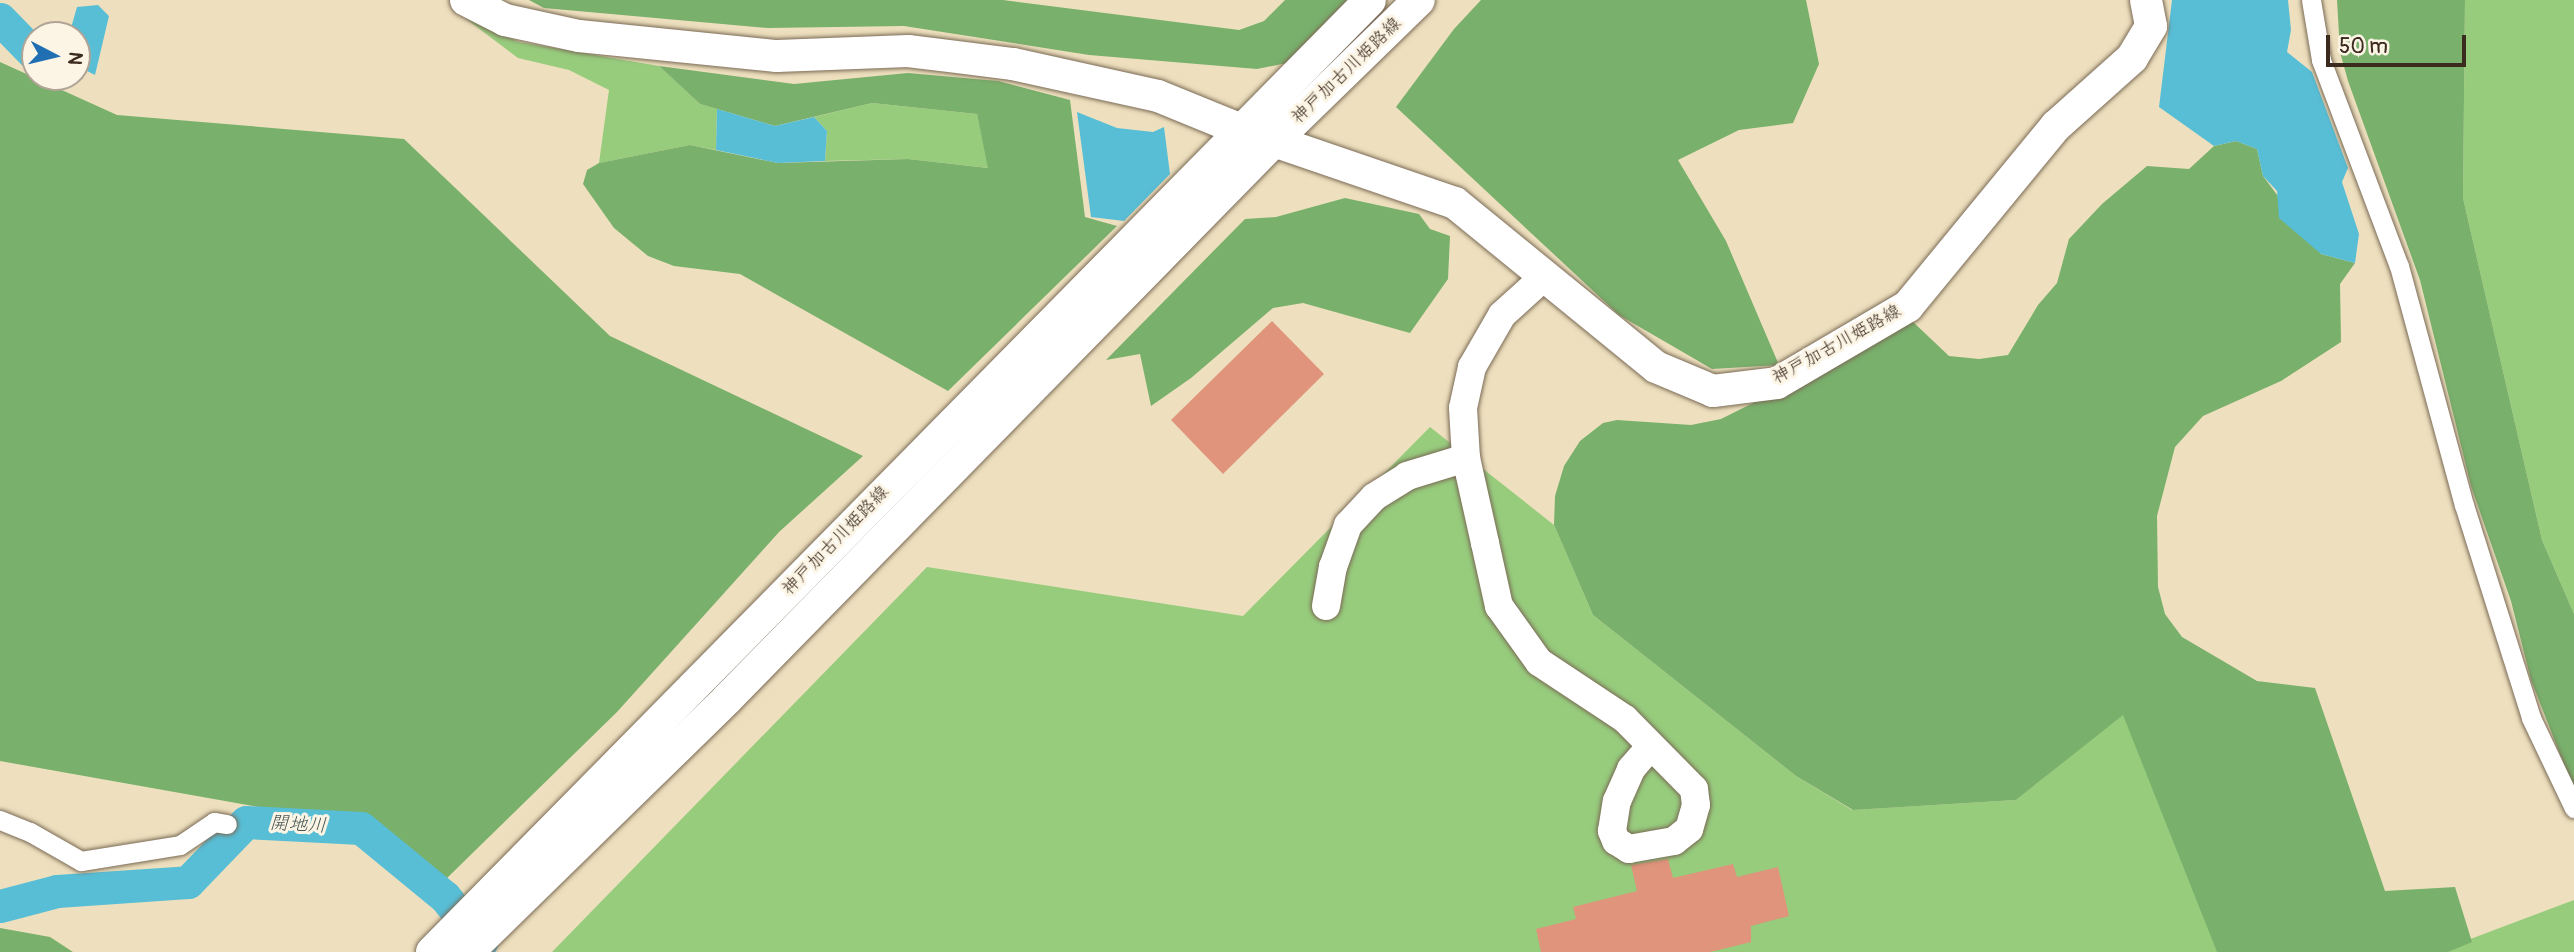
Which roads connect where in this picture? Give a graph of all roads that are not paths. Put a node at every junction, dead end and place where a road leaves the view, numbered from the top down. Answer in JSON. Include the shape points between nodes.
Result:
{"nodes":[{"id":1,"x":466,"y":0,"type":"edge"},
{"id":2,"x":1370,"y":0,"type":"edge"},
{"id":3,"x":1419,"y":0,"type":"edge"},
{"id":4,"x":2146,"y":0,"type":"edge"},
{"id":5,"x":2311,"y":0,"type":"edge"},
{"id":6,"x":1239,"y":129,"type":"junction"},
{"id":7,"x":1273,"y":141,"type":"junction"},
{"id":8,"x":1545,"y":276,"type":"junction"},
{"id":9,"x":1466,"y":457,"type":"junction"},
{"id":10,"x":1326,"y":606,"type":"dead end"},
{"id":11,"x":1651,"y":746,"type":"dead end"},
{"id":12,"x":2574,"y":808,"type":"edge"},
{"id":13,"x":0,"y":820,"type":"edge"},
{"id":14,"x":227,"y":824,"type":"dead end"},
{"id":15,"x":520,"y":880,"type":"junction"},
{"id":16,"x":432,"y":952,"type":"edge"},
{"id":17,"x":468,"y":952,"type":"edge"}],
"edges":[{"from":1,"to":6,"type":"main road","name":"神戸加古川姫路線","via":[[505,20],[579,36],[777,56],[908,51],[1013,64],[1158,96]]},
{"from":2,"to":6,"type":"main road","name":"神戸加古川姫路線"},
{"from":3,"to":7,"type":"main road","name":"神戸加古川姫路線"},
{"from":4,"to":8,"type":"main road","name":"神戸加古川姫路線","via":[[2151,26],[2132,58],[2056,126],[1908,306],[1777,383],[1713,391],[1656,367]]},
{"from":5,"to":12,"type":"street","via":[[2320,60],[2399,265],[2464,505],[2530,718]]},
{"from":6,"to":7,"type":"main road","name":"神戸加古川姫路線"},
{"from":6,"to":15,"type":"main road","name":"神戸加古川姫路線"},
{"from":7,"to":8,"type":"main road","name":"神戸加古川姫路線","via":[[1455,203]]},
{"from":7,"to":15,"type":"main road","name":"神戸加古川姫路線","via":[[737,689]]},
{"from":8,"to":9,"type":"street","via":[[1502,315],[1472,367],[1463,408]]},
{"from":9,"to":10,"type":"street","via":[[1406,476],[1348,524],[1333,566]]},
{"from":9,"to":11,"type":"street","via":[[1499,606],[1539,662],[1625,719]]},
{"from":13,"to":14,"type":"street","via":[[81,861],[180,845],[214,822]]},
{"from":15,"to":16,"type":"main road","name":"神戸加古川姫路線"},
{"from":15,"to":17,"type":"main road","name":"神戸加古川姫路線"}]}
